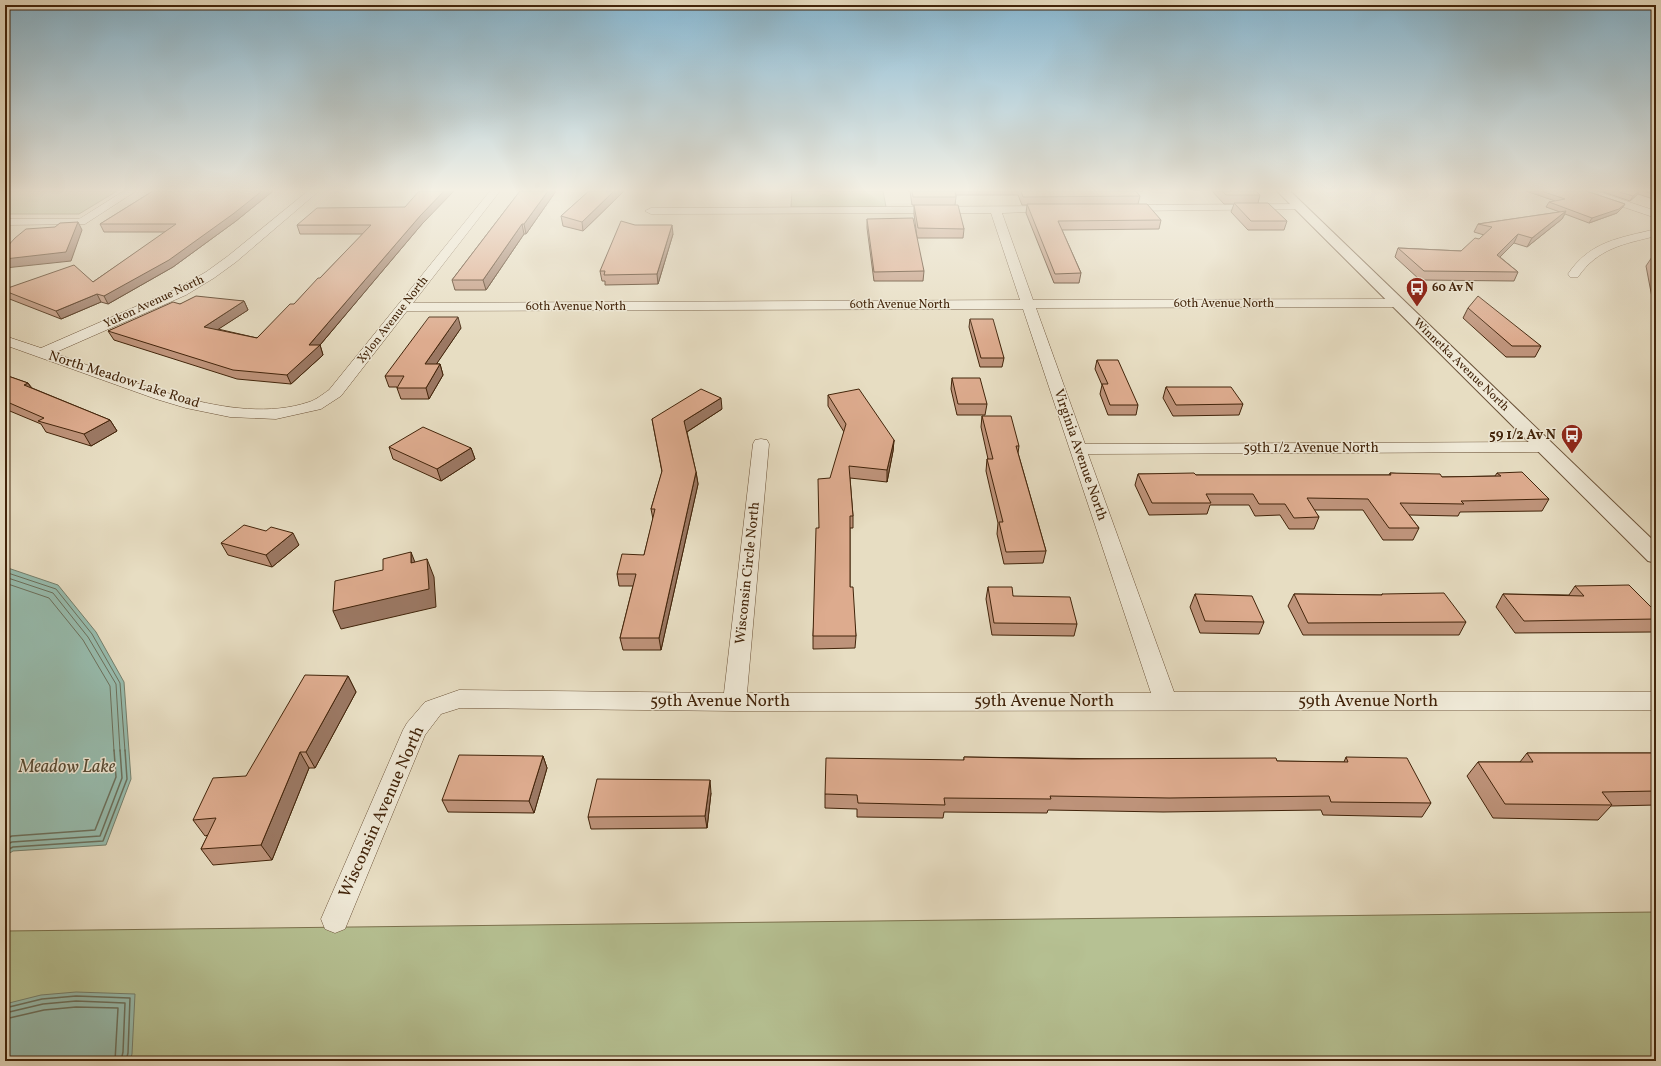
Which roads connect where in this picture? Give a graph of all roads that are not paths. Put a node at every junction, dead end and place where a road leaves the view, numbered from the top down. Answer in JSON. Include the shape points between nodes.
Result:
{"nodes":[{"id":1,"x":254,"y":241,"type":"edge"},
{"id":2,"x":456,"y":241,"type":"edge"},
{"id":3,"x":1006,"y":241,"type":"edge"},
{"id":4,"x":1334,"y":241,"type":"edge"},
{"id":5,"x":1627,"y":241,"type":"edge"},
{"id":6,"x":1574,"y":274,"type":"dead end"},
{"id":7,"x":1397,"y":303,"type":"junction"},
{"id":8,"x":1028,"y":305,"type":"junction"},
{"id":9,"x":403,"y":308,"type":"junction"},
{"id":10,"x":5,"y":340,"type":"edge"},
{"id":11,"x":41,"y":353,"type":"junction"},
{"id":12,"x":315,"y":406,"type":"joint"},
{"id":13,"x":761,"y":444,"type":"dead end"},
{"id":14,"x":1544,"y":447,"type":"junction"},
{"id":15,"x":1077,"y":449,"type":"junction"},
{"id":16,"x":1656,"y":556,"type":"edge"},
{"id":17,"x":1165,"y":701,"type":"junction"},
{"id":18,"x":1656,"y":701,"type":"edge"},
{"id":19,"x":735,"y":702,"type":"junction"},
{"id":20,"x":433,"y":708,"type":"joint"},
{"id":21,"x":335,"y":919,"type":"dead end"}],
"edges":[{"from":1,"to":11,"type":"street","name":"Yukon Avenue North","via":[[210,275],[181,292]]},
{"from":2,"to":9,"type":"street","name":"Xylon Avenue North"},
{"from":3,"to":8,"type":"street","name":"Virginia Avenue North"},
{"from":4,"to":7,"type":"street","name":"Winnetka Avenue North"},
{"from":5,"to":6,"type":"street","via":[[1596,252],[1584,260]]},
{"from":7,"to":8,"type":"street","name":"60th Avenue North"},
{"from":7,"to":14,"type":"street","name":"Winnetka Avenue North"},
{"from":8,"to":9,"type":"street","name":"60th Avenue North"},
{"from":8,"to":15,"type":"street","name":"Virginia Avenue North"},
{"from":9,"to":12,"type":"street","name":"Xylon Avenue North","via":[[335,393]]},
{"from":10,"to":11,"type":"street","name":"North Meadow Lake Road"},
{"from":11,"to":12,"type":"street","name":"North Meadow Lake Road","via":[[192,405],[230,412],[276,414]]},
{"from":13,"to":19,"type":"street","name":"Wisconsin Circle North"},
{"from":14,"to":15,"type":"street","name":"59th 1/2 Avenue North"},
{"from":14,"to":16,"type":"street","name":"Winnetka Avenue North"},
{"from":15,"to":17,"type":"street","name":"Virginia Avenue North"},
{"from":17,"to":18,"type":"street","name":"59th Avenue North"},
{"from":17,"to":19,"type":"street","name":"59th Avenue North"},
{"from":19,"to":20,"type":"street","name":"59th Avenue North","via":[[460,700]]},
{"from":20,"to":21,"type":"street","name":"Wisconsin Avenue North","via":[[415,730]]}]}
